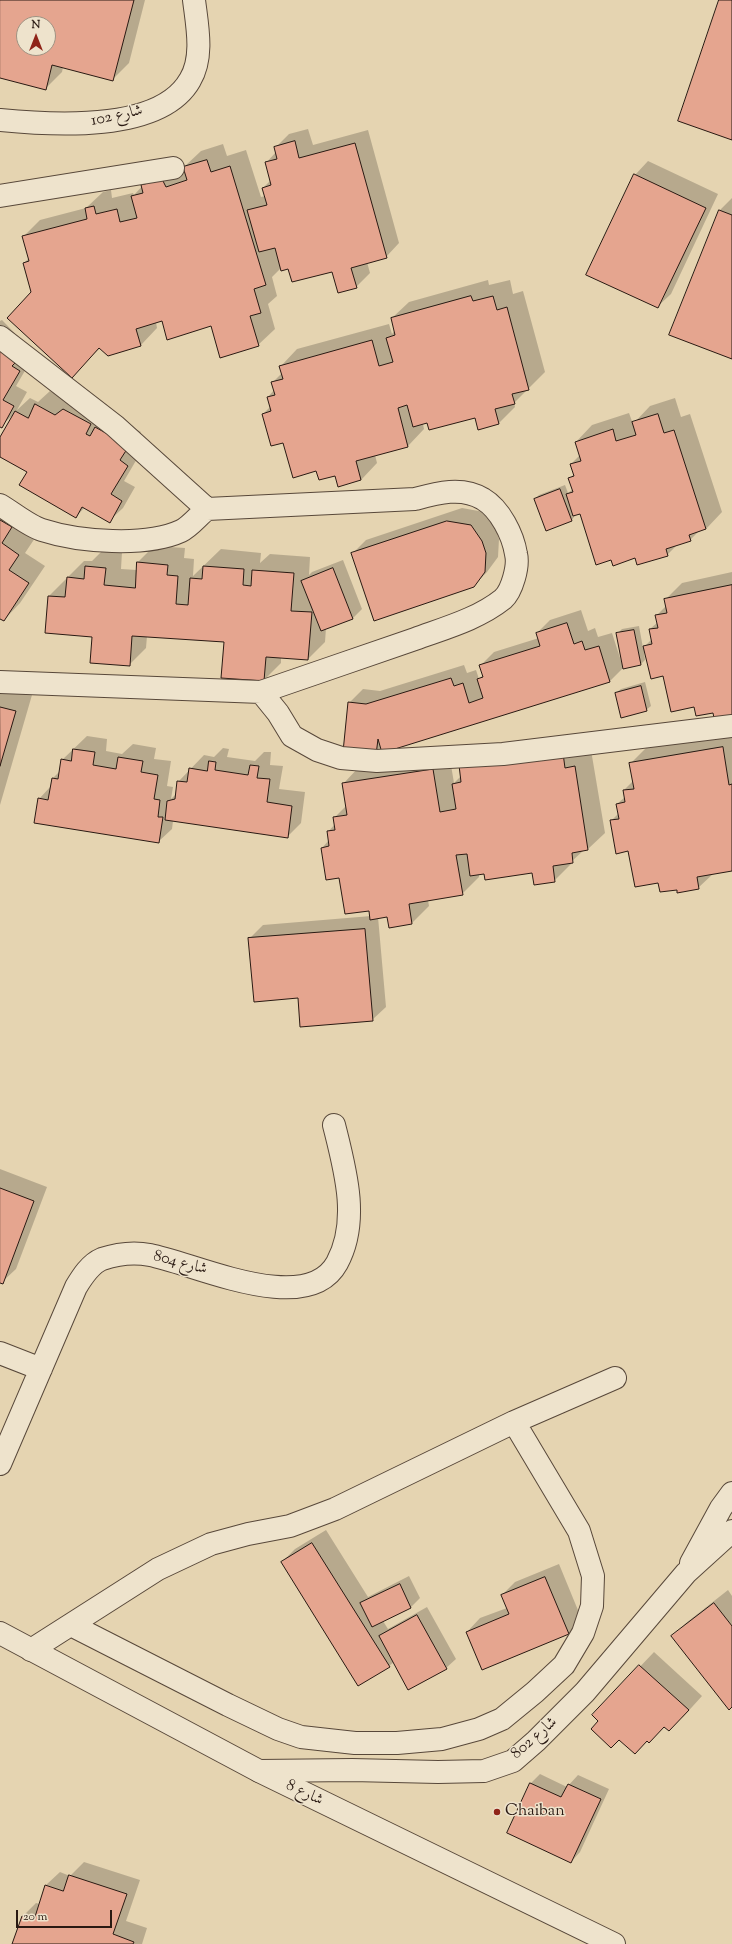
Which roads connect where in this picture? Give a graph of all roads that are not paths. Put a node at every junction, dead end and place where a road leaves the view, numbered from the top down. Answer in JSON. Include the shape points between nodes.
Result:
{"nodes":[{"id":1,"x":194,"y":0,"type":"edge"},
{"id":2,"x":0,"y":120,"type":"edge"},
{"id":3,"x":173,"y":168,"type":"dead end"},
{"id":4,"x":0,"y":196,"type":"edge"},
{"id":5,"x":0,"y":337,"type":"edge"},
{"id":6,"x":0,"y":505,"type":"edge"},
{"id":7,"x":206,"y":509,"type":"junction"},
{"id":8,"x":0,"y":682,"type":"edge"},
{"id":9,"x":261,"y":692,"type":"junction"},
{"id":10,"x":732,"y":726,"type":"edge"},
{"id":11,"x":334,"y":1125,"type":"dead end"},
{"id":12,"x":0,"y":1354,"type":"edge"},
{"id":13,"x":41,"y":1370,"type":"junction"},
{"id":14,"x":615,"y":1378,"type":"dead end"},
{"id":15,"x":514,"y":1422,"type":"junction"},
{"id":16,"x":0,"y":1464,"type":"edge"},
{"id":17,"x":732,"y":1493,"type":"edge"},
{"id":18,"x":732,"y":1531,"type":"edge"},
{"id":19,"x":686,"y":1572,"type":"junction"},
{"id":20,"x":70,"y":1625,"type":"junction"},
{"id":21,"x":0,"y":1633,"type":"edge"},
{"id":22,"x":31,"y":1650,"type":"junction"},
{"id":23,"x":258,"y":1771,"type":"junction"},
{"id":24,"x":612,"y":1944,"type":"edge"}],
"edges":[{"from":1,"to":2,"type":"street","name":"شارع 102","via":[[198,46],[196,64],[190,81],[172,100],[141,115],[87,124],[36,124]]},
{"from":3,"to":4,"type":"street"},
{"from":5,"to":7,"type":"street","via":[[115,426]]},
{"from":6,"to":7,"type":"street","via":[[41,530],[122,542],[159,538],[182,531]]},
{"from":7,"to":9,"type":"street","via":[[415,499],[446,491],[465,493],[482,498],[497,510],[517,555],[514,582],[504,598],[468,620]]},
{"from":8,"to":9,"type":"street"},
{"from":9,"to":10,"type":"street","via":[[292,736],[317,750],[341,758],[377,761],[503,754]]},
{"from":11,"to":13,"type":"street","name":"شارع 804","via":[[342,1155],[350,1219],[343,1252],[332,1272],[315,1284],[295,1288],[260,1285],[149,1255],[122,1254],[101,1260],[85,1272],[76,1287]]},
{"from":12,"to":13,"type":"street"},
{"from":13,"to":16,"type":"street","name":"شارع 804"},
{"from":14,"to":15,"type":"street"},
{"from":15,"to":20,"type":"street","via":[[335,1509],[290,1526],[211,1544],[158,1569]]},
{"from":15,"to":20,"type":"street","via":[[579,1531],[593,1576],[592,1606],[583,1633],[564,1665],[502,1719],[479,1729],[442,1739],[355,1743],[301,1737],[228,1705]]},
{"from":17,"to":19,"type":"street","via":[[705,1535]]},
{"from":18,"to":19,"type":"street","name":"شارع 802"},
{"from":19,"to":23,"type":"street","name":"شارع 802","via":[[585,1692],[536,1742],[513,1761],[484,1771]]},
{"from":20,"to":22,"type":"street"},
{"from":21,"to":22,"type":"street","name":"شارع 8"},
{"from":22,"to":23,"type":"street","name":"شارع 8"},
{"from":23,"to":24,"type":"street","name":"شارع 8"}]}
